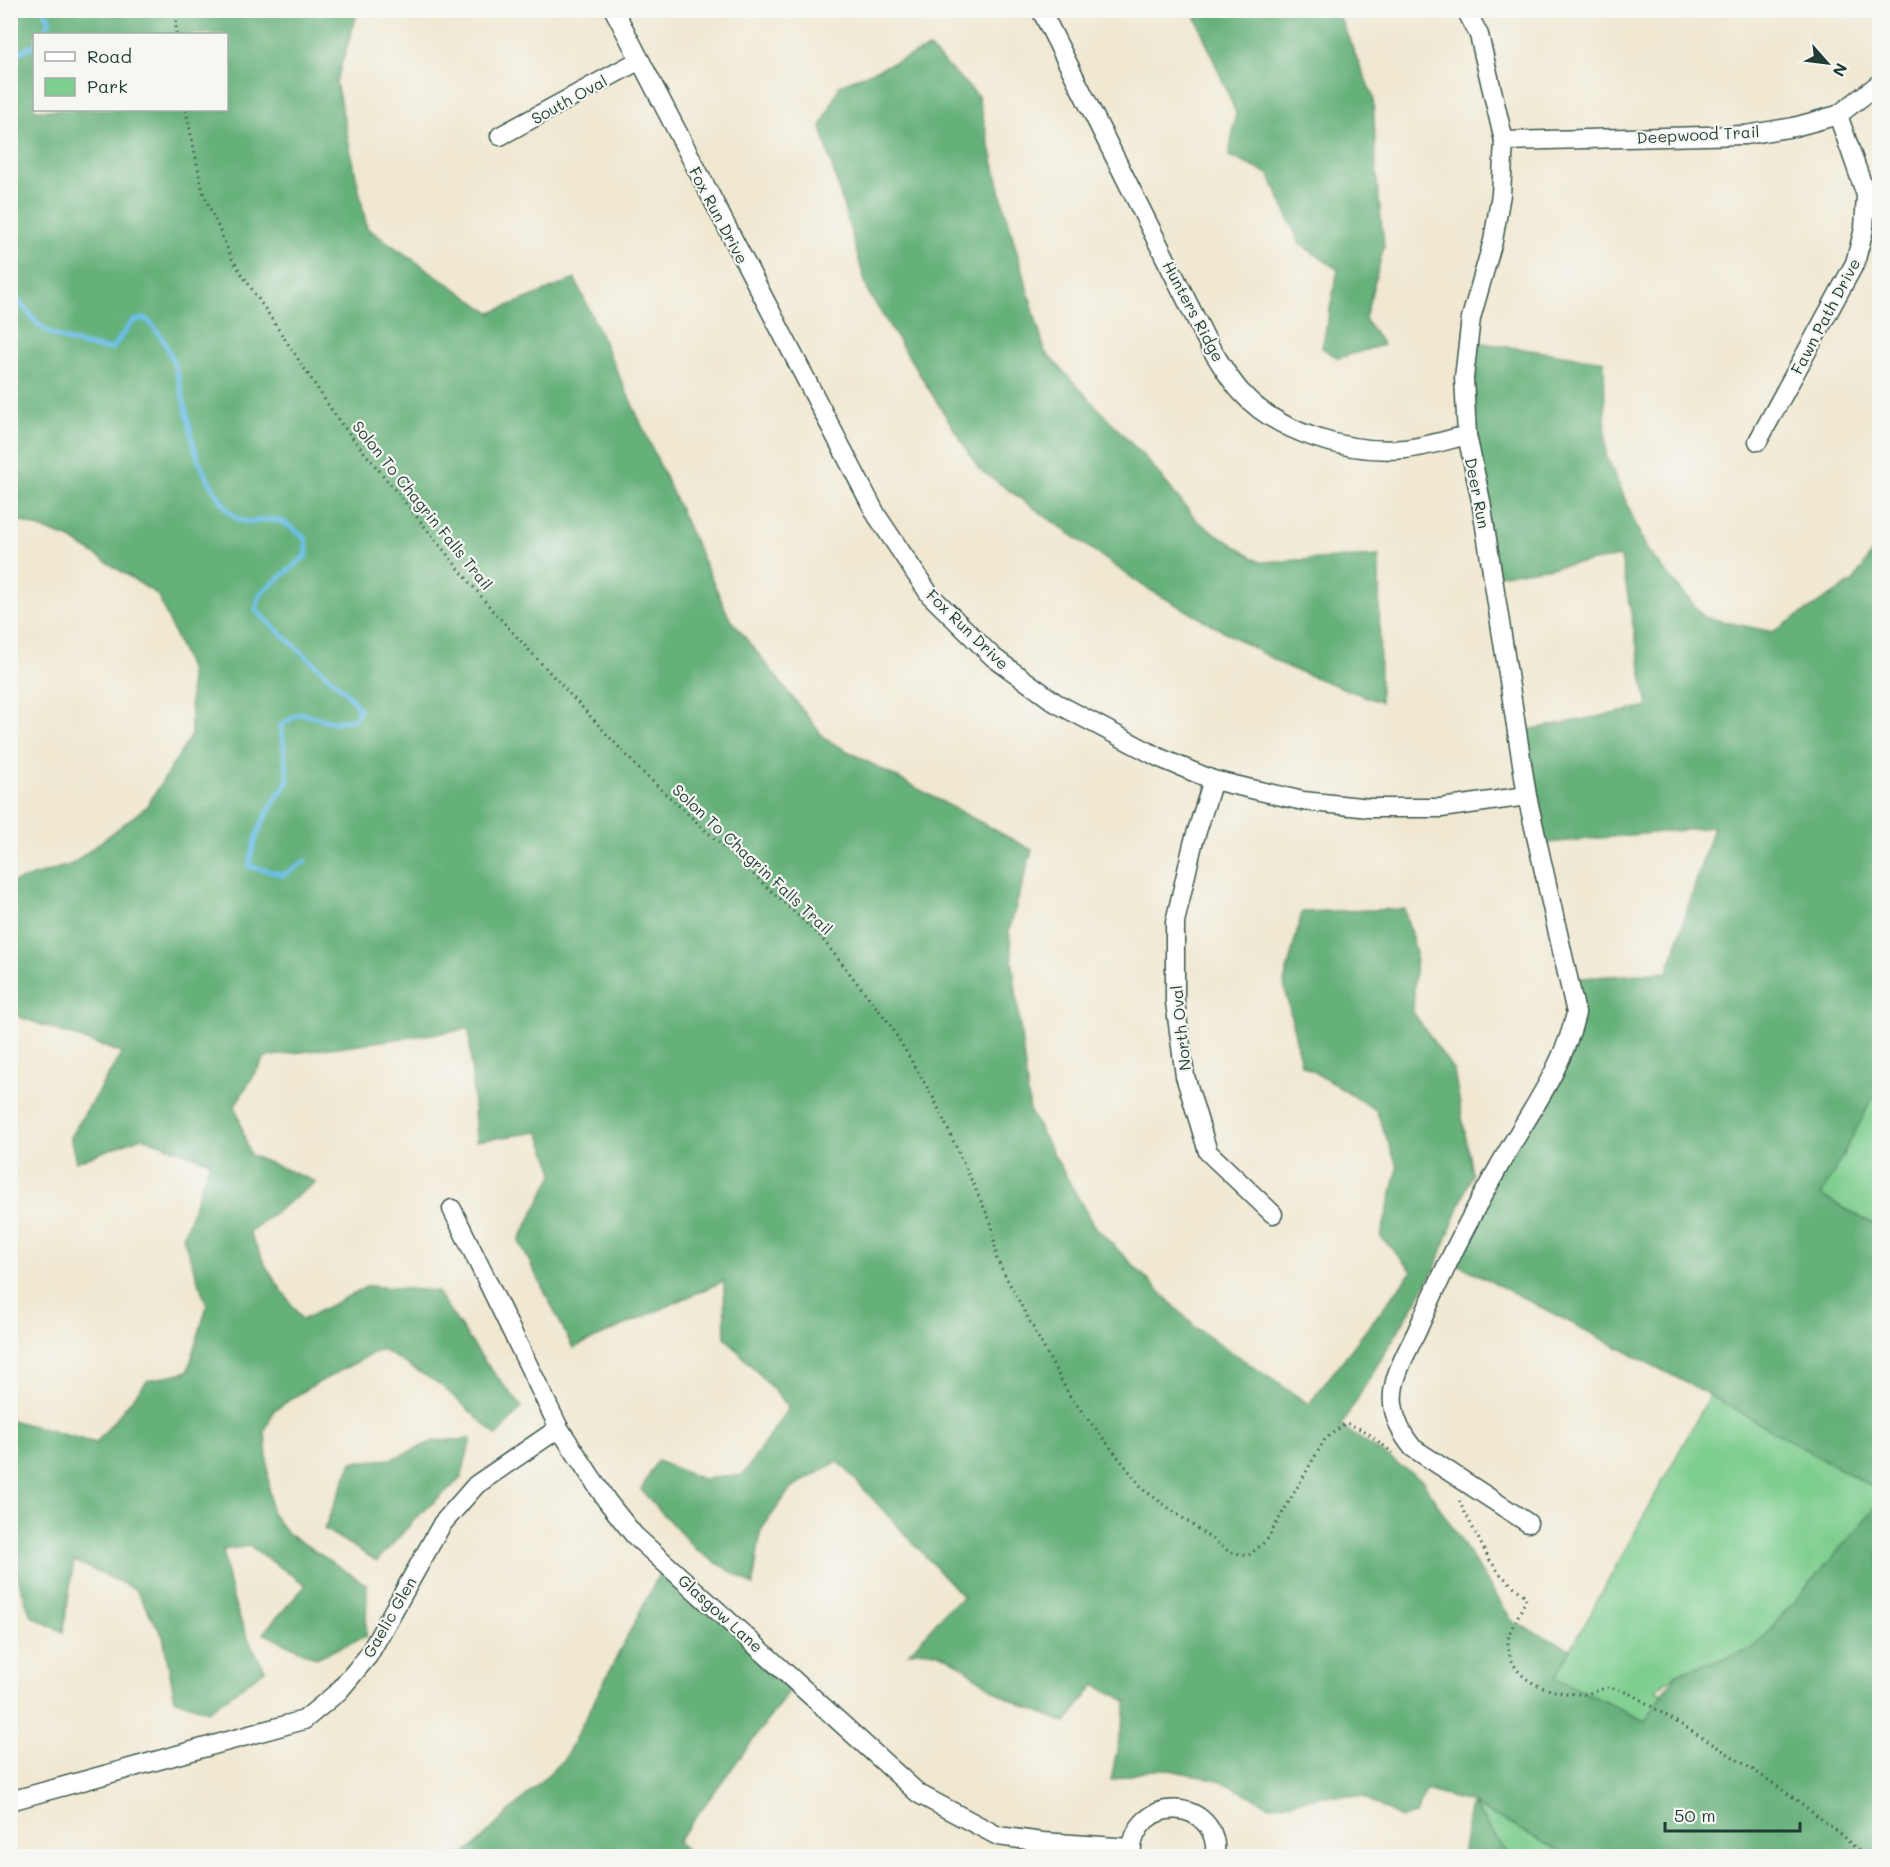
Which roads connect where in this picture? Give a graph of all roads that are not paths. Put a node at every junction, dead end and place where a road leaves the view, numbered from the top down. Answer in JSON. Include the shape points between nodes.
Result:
{"nodes":[{"id":1,"x":614,"y":10,"type":"edge"},
{"id":2,"x":1041,"y":10,"type":"edge"},
{"id":3,"x":1466,"y":10,"type":"edge"},
{"id":4,"x":638,"y":61,"type":"junction"},
{"id":5,"x":1880,"y":83,"type":"edge"},
{"id":6,"x":1838,"y":115,"type":"junction"},
{"id":7,"x":500,"y":136,"type":"dead end"},
{"id":8,"x":1504,"y":141,"type":"junction"},
{"id":9,"x":1467,"y":435,"type":"junction"},
{"id":10,"x":1758,"y":441,"type":"dead end"},
{"id":11,"x":1213,"y":780,"type":"junction"},
{"id":12,"x":1527,"y":796,"type":"junction"},
{"id":13,"x":452,"y":1209,"type":"dead end"},
{"id":14,"x":1272,"y":1214,"type":"dead end"},
{"id":15,"x":560,"y":1428,"type":"junction"},
{"id":16,"x":1528,"y":1523,"type":"dead end"},
{"id":17,"x":10,"y":1801,"type":"edge"},
{"id":18,"x":1131,"y":1852,"type":"edge"},
{"id":19,"x":1215,"y":1857,"type":"edge"}],
"edges":[{"from":1,"to":4,"type":"street","name":"Fox Run Drive"},
{"from":2,"to":9,"type":"street","name":"Hunters Ridge","via":[[1210,347],[1242,393],[1277,420],[1350,448],[1405,449]]},
{"from":3,"to":8,"type":"street","name":"Deer Run","via":[[1479,35]]},
{"from":4,"to":7,"type":"street","name":"South Oval"},
{"from":4,"to":11,"type":"street","name":"Fox Run Drive","via":[[877,516],[930,595],[993,657],[1056,703],[1160,758]]},
{"from":5,"to":6,"type":"street","name":"Deepwood Trail"},
{"from":6,"to":8,"type":"street","name":"Deepwood Trail","via":[[1745,135]]},
{"from":6,"to":10,"type":"street","name":"Fawn Path Drive","via":[[1866,195],[1864,229],[1854,263]]},
{"from":8,"to":9,"type":"street","name":"Deer Run","via":[[1501,194],[1472,318],[1464,378]]},
{"from":9,"to":12,"type":"street","name":"Deer Run"},
{"from":11,"to":12,"type":"street","name":"Fox Run Drive","via":[[1303,801],[1370,808],[1441,808]]},
{"from":11,"to":14,"type":"street","name":"North Oval","via":[[1175,922],[1174,1002],[1185,1076],[1208,1152]]},
{"from":12,"to":16,"type":"street","name":"Deer Run","via":[[1576,1013],[1552,1072],[1476,1205],[1430,1301],[1398,1372],[1392,1402],[1401,1434],[1413,1448]]},
{"from":13,"to":15,"type":"street","name":"Glasgow Lane"},
{"from":15,"to":17,"type":"street","name":"Gaelic Glen","via":[[506,1462],[469,1492],[442,1524],[368,1656],[339,1691],[304,1720]]},
{"from":15,"to":18,"type":"street","name":"Glasgow Lane","via":[[634,1535],[920,1794],[998,1836]]},
{"from":18,"to":19,"type":"street","name":"Glasgow Lane","via":[[1137,1830],[1146,1819],[1172,1809],[1198,1817],[1208,1827],[1214,1839]]}]}
